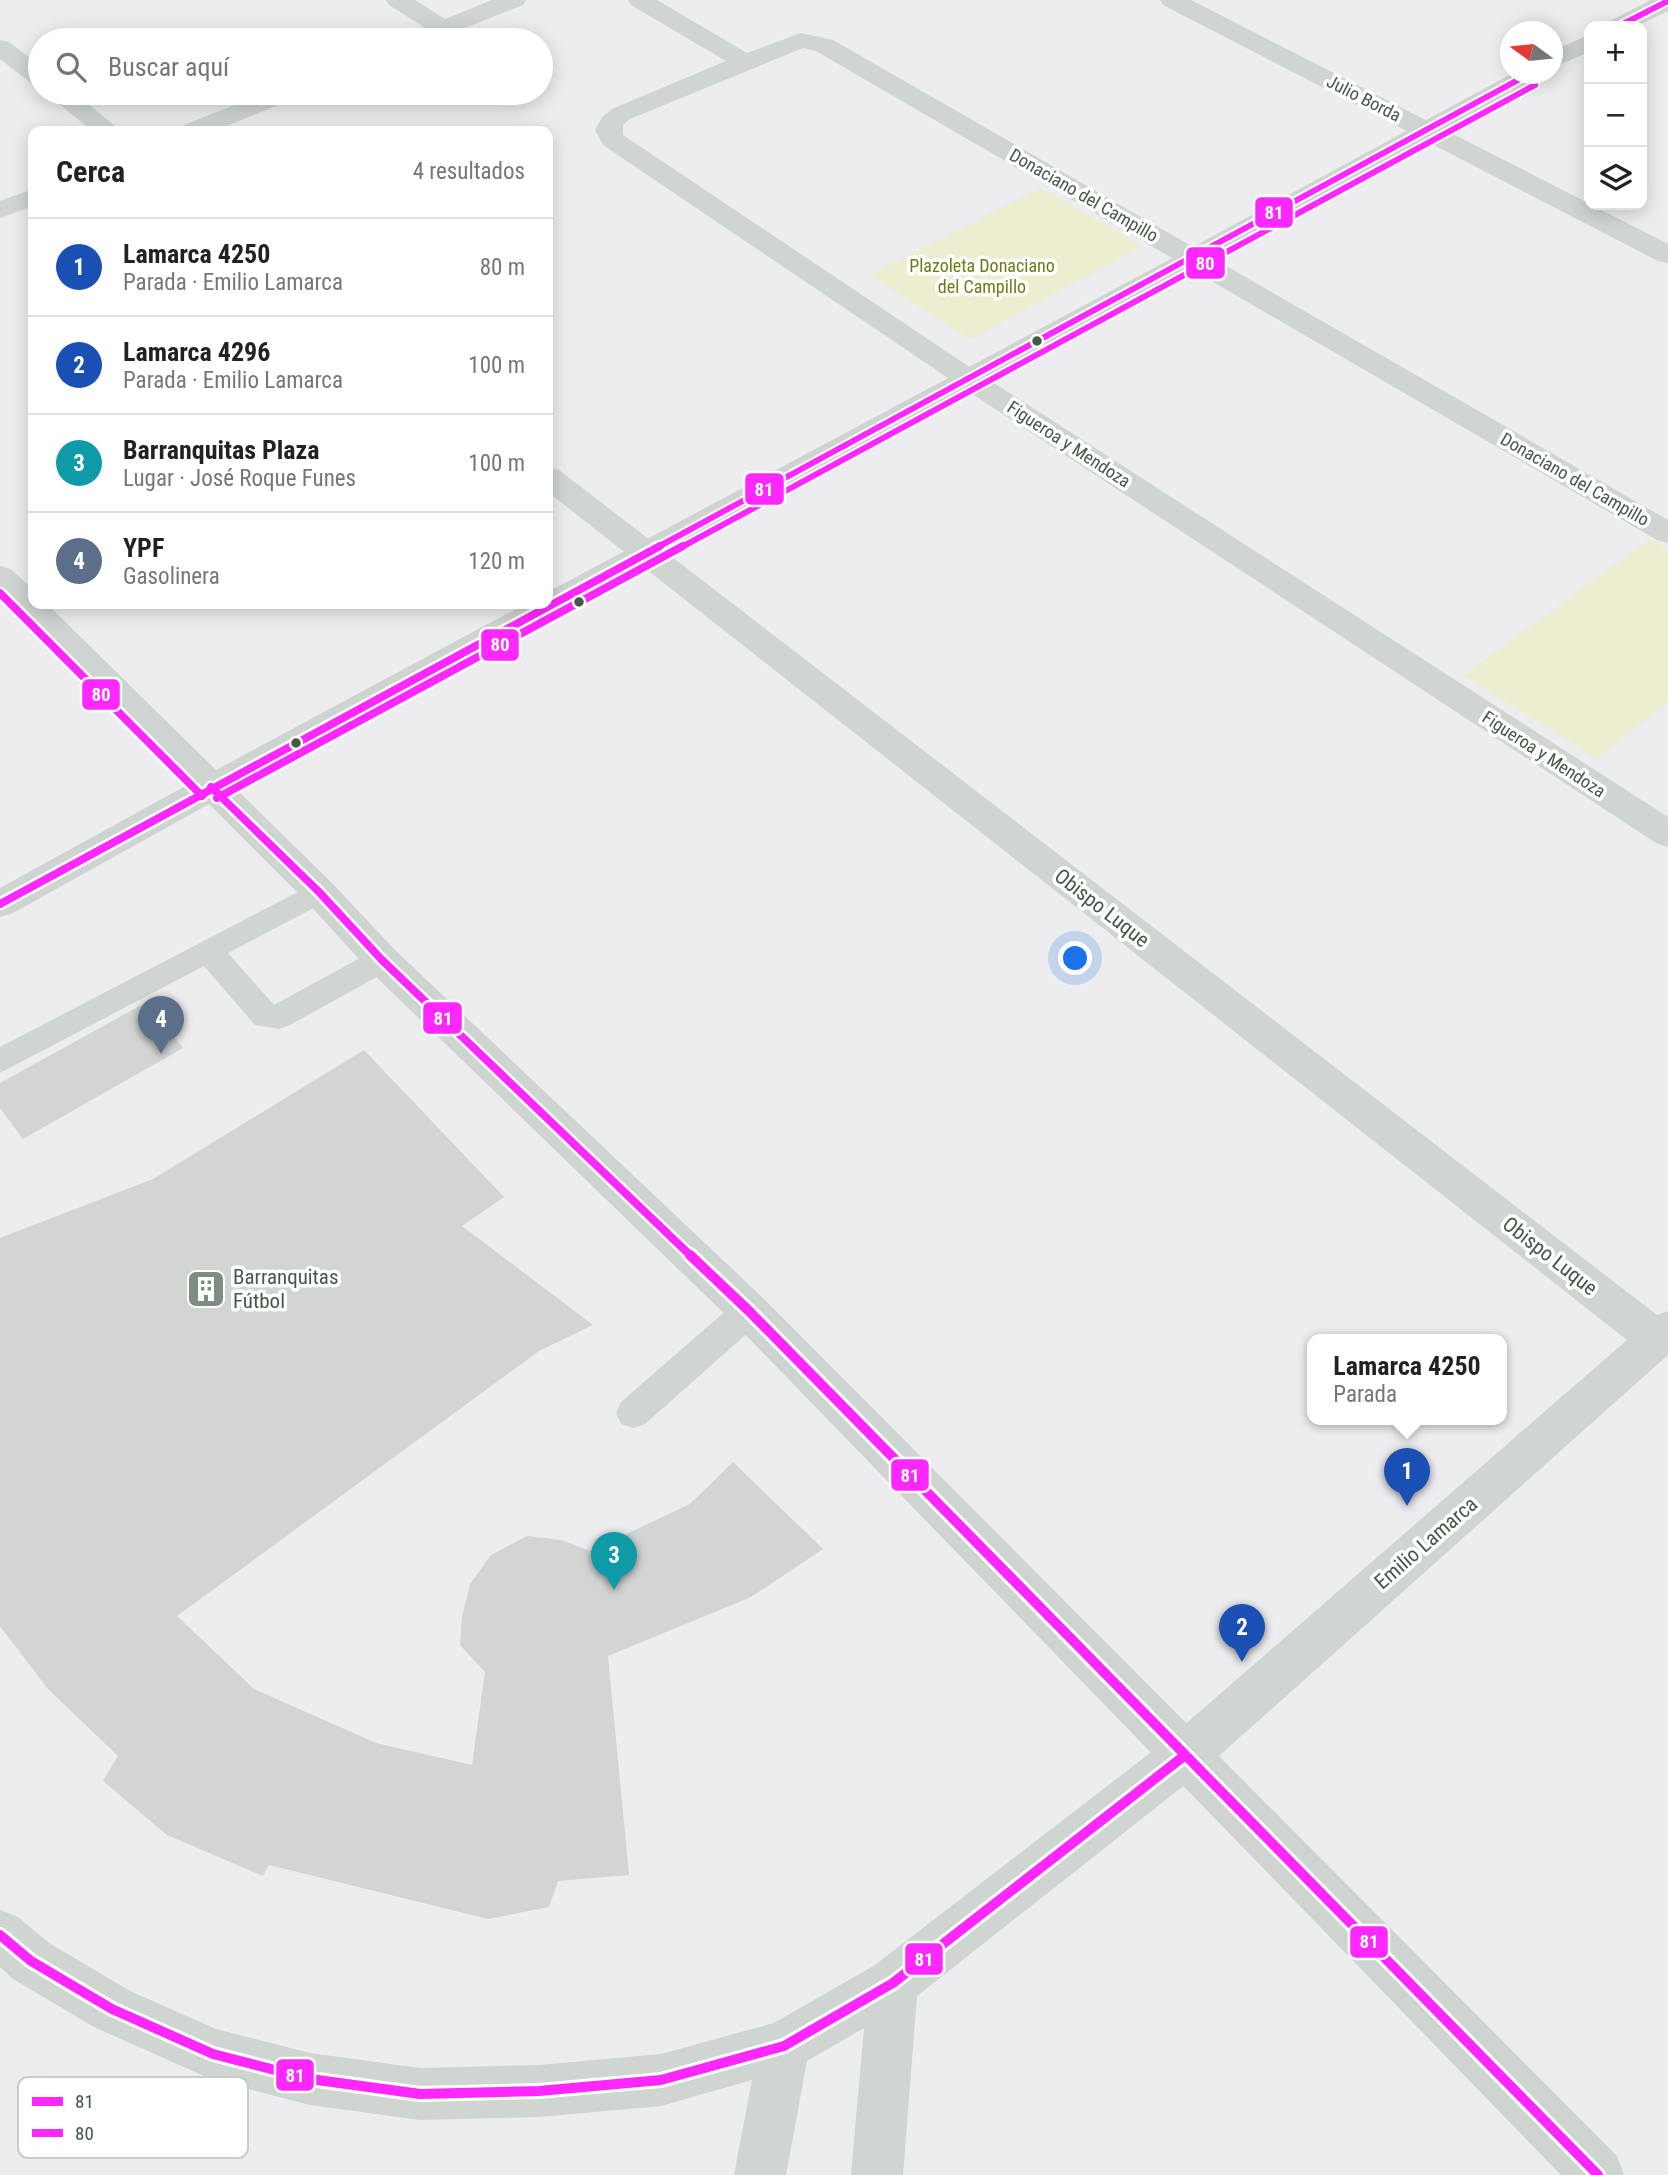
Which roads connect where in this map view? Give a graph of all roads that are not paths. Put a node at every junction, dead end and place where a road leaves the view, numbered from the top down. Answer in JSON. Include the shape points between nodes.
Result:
{"nodes":[{"id":1,"x":398,"y":0,"type":"edge"},
{"id":2,"x":514,"y":0,"type":"edge"},
{"id":3,"x":640,"y":0,"type":"edge"},
{"id":4,"x":1172,"y":0,"type":"edge"},
{"id":5,"x":1668,"y":1,"type":"edge"},
{"id":6,"x":1629,"y":21,"type":"edge"},
{"id":7,"x":440,"y":28,"type":"edge"},
{"id":8,"x":444,"y":28,"type":"edge"},
{"id":9,"x":1584,"y":45,"type":"edge"},
{"id":10,"x":0,"y":47,"type":"edge"},
{"id":11,"x":1563,"y":55,"type":"edge"},
{"id":12,"x":744,"y":62,"type":"junction"},
{"id":13,"x":28,"y":69,"type":"edge"},
{"id":14,"x":1510,"y":84,"type":"edge"},
{"id":15,"x":74,"y":105,"type":"edge"},
{"id":16,"x":257,"y":105,"type":"edge"},
{"id":17,"x":102,"y":126,"type":"edge"},
{"id":18,"x":205,"y":126,"type":"edge"},
{"id":19,"x":1424,"y":129,"type":"junction"},
{"id":20,"x":28,"y":199,"type":"edge"},
{"id":21,"x":0,"y":210,"type":"edge"},
{"id":22,"x":1668,"y":255,"type":"edge"},
{"id":23,"x":1194,"y":258,"type":"junction"},
{"id":24,"x":967,"y":378,"type":"junction"},
{"id":25,"x":553,"y":481,"type":"edge"},
{"id":26,"x":1668,"y":533,"type":"edge"},
{"id":27,"x":645,"y":552,"type":"junction"},
{"id":28,"x":0,"y":576,"type":"edge"},
{"id":29,"x":553,"y":602,"type":"edge"},
{"id":30,"x":28,"y":604,"type":"edge"},
{"id":31,"x":33,"y":609,"type":"edge"},
{"id":32,"x":540,"y":609,"type":"edge"},
{"id":33,"x":211,"y":787,"type":"junction"},
{"id":34,"x":1668,"y":834,"type":"edge"},
{"id":35,"x":319,"y":892,"type":"junction"},
{"id":36,"x":0,"y":904,"type":"edge"},
{"id":37,"x":208,"y":950,"type":"junction"},
{"id":38,"x":382,"y":960,"type":"junction"},
{"id":39,"x":0,"y":1061,"type":"edge"},
{"id":40,"x":749,"y":1311,"type":"junction"},
{"id":41,"x":1662,"y":1334,"type":"edge"},
{"id":42,"x":633,"y":1413,"type":"dead end"},
{"id":43,"x":1184,"y":1756,"type":"junction"},
{"id":44,"x":0,"y":1935,"type":"edge"},
{"id":45,"x":893,"y":1983,"type":"junction"},
{"id":46,"x":784,"y":2046,"type":"junction"},
{"id":47,"x":760,"y":2175,"type":"edge"},
{"id":48,"x":877,"y":2175,"type":"edge"},
{"id":49,"x":1598,"y":2175,"type":"edge"}],
"edges":[{"from":1,"to":7,"type":"street"},
{"from":2,"to":8,"type":"street"},
{"from":3,"to":12,"type":"street"},
{"from":4,"to":19,"type":"street","name":"Julio Borda"},
{"from":5,"to":6,"type":"main road"},
{"from":9,"to":11,"type":"main road"},
{"from":10,"to":13,"type":"street"},
{"from":12,"to":23,"type":"street","name":"Donaciano del Campillo","via":[[801,40],[824,45]]},
{"from":12,"to":24,"type":"street","name":"Figueroa y Mendoza","via":[[621,114],[608,130],[612,139]]},
{"from":14,"to":19,"type":"main road"},
{"from":15,"to":17,"type":"street"},
{"from":16,"to":18,"type":"street"},
{"from":19,"to":22,"type":"street","name":"Julio Borda"},
{"from":19,"to":23,"type":"main road"},
{"from":20,"to":21,"type":"street"},
{"from":23,"to":24,"type":"main road"},
{"from":23,"to":26,"type":"street","name":"Donaciano del Campillo"},
{"from":24,"to":27,"type":"main road"},
{"from":24,"to":34,"type":"street","name":"Figueroa y Mendoza"},
{"from":25,"to":27,"type":"street","name":"Obispo Luque"},
{"from":27,"to":29,"type":"main road"},
{"from":27,"to":41,"type":"street","name":"Obispo Luque"},
{"from":28,"to":30,"type":"main road"},
{"from":31,"to":33,"type":"main road"},
{"from":32,"to":33,"type":"main road"},
{"from":33,"to":35,"type":"main road"},
{"from":33,"to":36,"type":"main road"},
{"from":35,"to":37,"type":"lane"},
{"from":35,"to":38,"type":"main road"},
{"from":37,"to":38,"type":"lane","via":[[266,1017],[279,1017]]},
{"from":37,"to":39,"type":"lane"},
{"from":38,"to":40,"type":"main road"},
{"from":40,"to":42,"type":"lane"},
{"from":40,"to":43,"type":"main road"},
{"from":41,"to":43,"type":"street","name":"Emilio Lamarca"},
{"from":43,"to":45,"type":"street","name":"Emilio Lamarca"},
{"from":43,"to":49,"type":"main road"},
{"from":44,"to":46,"type":"street","name":"Emilio Lamarca","via":[[31,1961],[112,2009],[213,2054],[310,2079],[420,2094],[540,2091],[661,2080]]},
{"from":45,"to":46,"type":"street","name":"Emilio Lamarca"},
{"from":45,"to":48,"type":"street"},
{"from":46,"to":47,"type":"street"}]}
